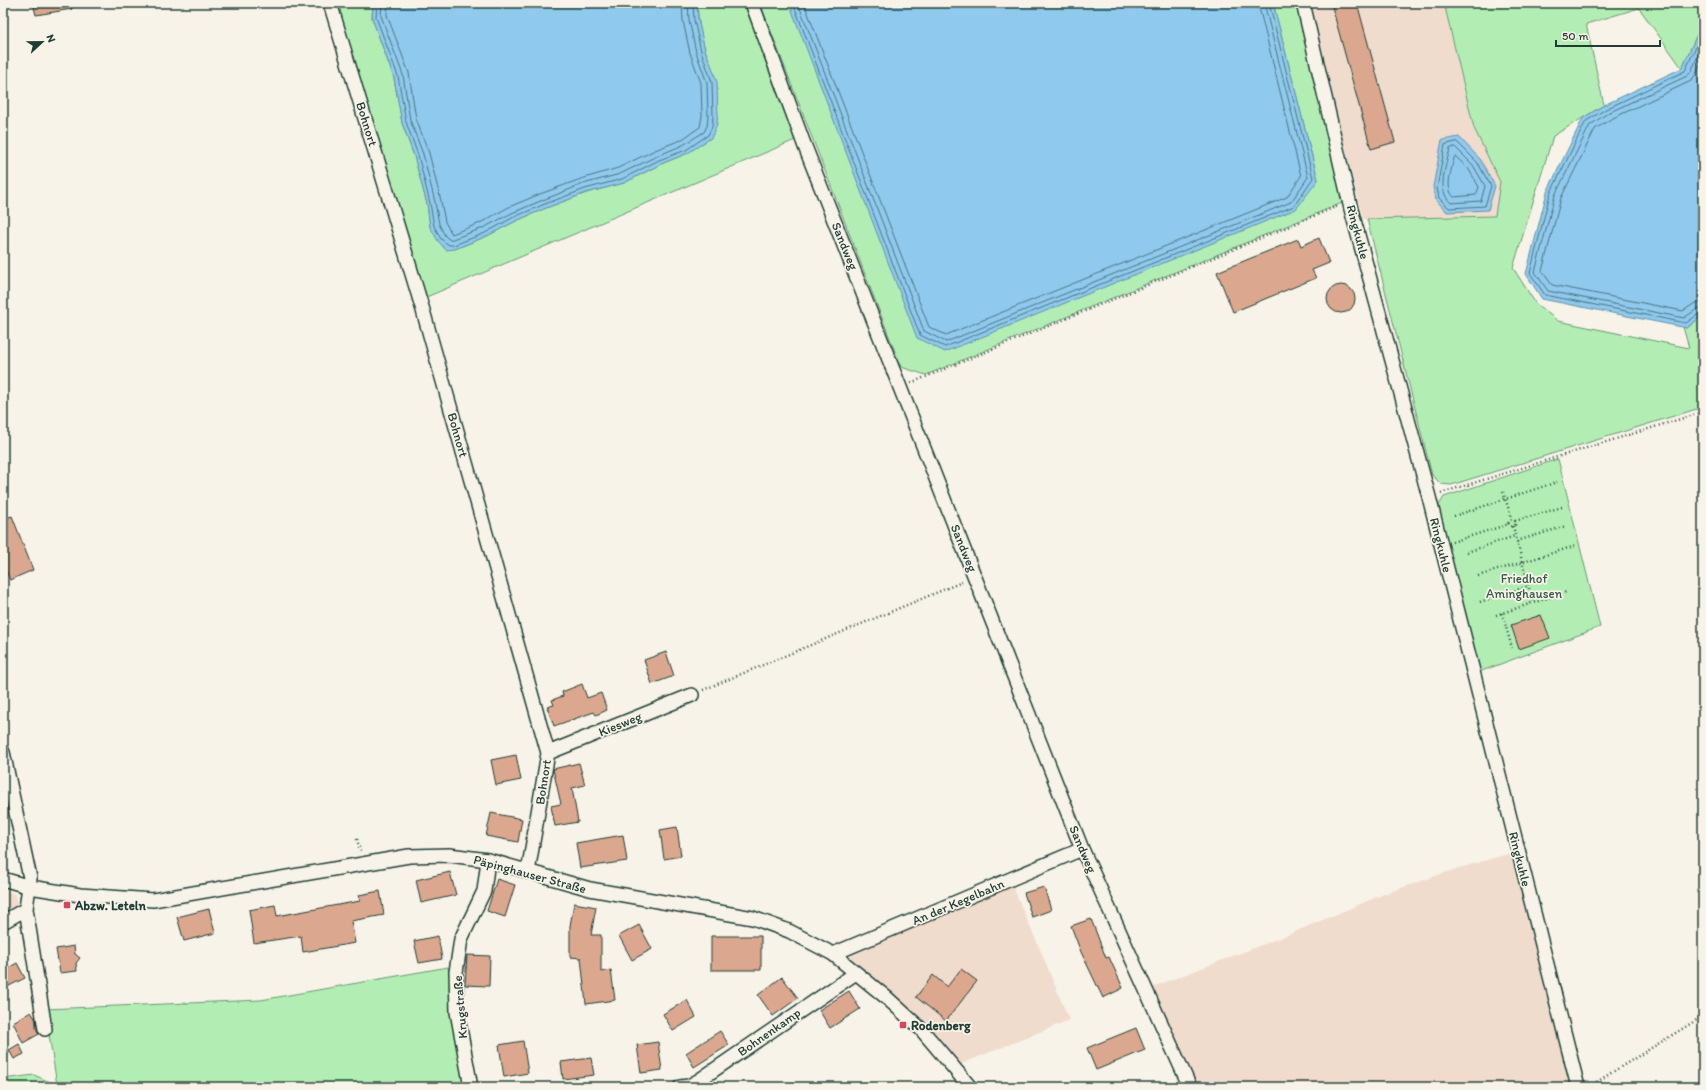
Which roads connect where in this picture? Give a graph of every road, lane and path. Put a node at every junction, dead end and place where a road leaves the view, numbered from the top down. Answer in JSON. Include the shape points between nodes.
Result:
{"nodes":[{"id":1,"x":330,"y":3,"type":"edge"},
{"id":2,"x":752,"y":3,"type":"edge"},
{"id":3,"x":1303,"y":3,"type":"edge"},
{"id":4,"x":1349,"y":201,"type":"junction"},
{"id":5,"x":901,"y":387,"type":"junction"},
{"id":6,"x":1703,"y":412,"type":"edge"},
{"id":7,"x":1557,"y":482,"type":"dead end"},
{"id":8,"x":1503,"y":492,"type":"dead end"},
{"id":9,"x":1429,"y":497,"type":"junction"},
{"id":10,"x":1505,"y":499,"type":"junction"},
{"id":11,"x":1562,"y":507,"type":"dead end"},
{"id":12,"x":1454,"y":516,"type":"dead end"},
{"id":13,"x":1512,"y":519,"type":"junction"},
{"id":14,"x":1515,"y":522,"type":"junction"},
{"id":15,"x":1509,"y":524,"type":"junction"},
{"id":16,"x":1512,"y":526,"type":"junction"},
{"id":17,"x":1566,"y":526,"type":"dead end"},
{"id":18,"x":1515,"y":536,"type":"junction"},
{"id":19,"x":1516,"y":541,"type":"junction"},
{"id":20,"x":1441,"y":546,"type":"junction"},
{"id":21,"x":1575,"y":546,"type":"dead end"},
{"id":22,"x":1467,"y":552,"type":"dead end"},
{"id":23,"x":1522,"y":562,"type":"junction"},
{"id":24,"x":975,"y":576,"type":"junction"},
{"id":25,"x":1478,"y":576,"type":"dead end"},
{"id":26,"x":1528,"y":586,"type":"junction"},
{"id":27,"x":1566,"y":592,"type":"dead end"},
{"id":28,"x":1480,"y":602,"type":"dead end"},
{"id":29,"x":1533,"y":603,"type":"junction"},
{"id":30,"x":1502,"y":613,"type":"junction"},
{"id":31,"x":1496,"y":615,"type":"dead end"},
{"id":32,"x":1512,"y":648,"type":"dead end"},
{"id":33,"x":692,"y":695,"type":"joint"},
{"id":34,"x":3,"y":752,"type":"edge"},
{"id":35,"x":548,"y":753,"type":"junction"},
{"id":36,"x":1082,"y":849,"type":"junction"},
{"id":37,"x":488,"y":860,"type":"junction"},
{"id":38,"x":528,"y":872,"type":"junction"},
{"id":39,"x":3,"y":880,"type":"edge"},
{"id":40,"x":30,"y":887,"type":"junction"},
{"id":41,"x":26,"y":910,"type":"junction"},
{"id":42,"x":3,"y":922,"type":"edge"},
{"id":43,"x":833,"y":954,"type":"junction"},
{"id":44,"x":856,"y":973,"type":"junction"},
{"id":45,"x":1703,"y":1016,"type":"edge"},
{"id":46,"x":44,"y":1029,"type":"dead end"},
{"id":47,"x":471,"y":1087,"type":"edge"},
{"id":48,"x":680,"y":1087,"type":"edge"},
{"id":49,"x":970,"y":1087,"type":"edge"},
{"id":50,"x":1190,"y":1087,"type":"edge"},
{"id":51,"x":1578,"y":1087,"type":"edge"},
{"id":52,"x":1588,"y":1087,"type":"edge"}],
"edges":[{"from":1,"to":35,"type":"street","name":"Bohnort","via":[[422,307]]},
{"from":2,"to":5,"type":"street","name":"Sandweg","via":[[804,144]]},
{"from":3,"to":4,"type":"street","name":"Ringkuhle"},
{"from":4,"to":5,"type":"path"},
{"from":4,"to":9,"type":"street","name":"Ringkuhle"},
{"from":5,"to":24,"type":"street","name":"Sandweg"},
{"from":6,"to":9,"type":"path"},
{"from":7,"to":10,"type":"path"},
{"from":8,"to":10,"type":"path"},
{"from":9,"to":20,"type":"street","name":"Ringkuhle"},
{"from":10,"to":12,"type":"path"},
{"from":10,"to":13,"type":"path"},
{"from":11,"to":14,"type":"path"},
{"from":13,"to":14,"type":"path"},
{"from":13,"to":15,"type":"path"},
{"from":14,"to":16,"type":"path"},
{"from":15,"to":16,"type":"path"},
{"from":15,"to":20,"type":"path"},
{"from":16,"to":18,"type":"path"},
{"from":17,"to":19,"type":"path"},
{"from":18,"to":19,"type":"path"},
{"from":18,"to":22,"type":"path"},
{"from":19,"to":23,"type":"path"},
{"from":20,"to":51,"type":"street","name":"Ringkuhle"},
{"from":21,"to":23,"type":"path"},
{"from":23,"to":25,"type":"path"},
{"from":23,"to":26,"type":"path"},
{"from":24,"to":33,"type":"path"},
{"from":24,"to":36,"type":"street","name":"Sandweg"},
{"from":26,"to":28,"type":"path"},
{"from":26,"to":29,"type":"path"},
{"from":27,"to":29,"type":"path"},
{"from":29,"to":30,"type":"path"},
{"from":30,"to":31,"type":"path"},
{"from":30,"to":32,"type":"path"},
{"from":33,"to":35,"type":"street","name":"Kiesweg"},
{"from":34,"to":40,"type":"street"},
{"from":35,"to":38,"type":"street","name":"Bohnort"},
{"from":36,"to":43,"type":"street","name":"An der Kegelbahn"},
{"from":36,"to":50,"type":"street","name":"Sandweg"},
{"from":37,"to":38,"type":"street","name":"Päpinghauser Straße"},
{"from":37,"to":40,"type":"street","name":"Päpinghauser Straße","via":[[449,855],[409,856],[153,900],[80,896]]},
{"from":37,"to":47,"type":"street","name":"Krugstraße","via":[[484,890],[461,939],[456,972],[457,1012]]},
{"from":38,"to":43,"type":"street","name":"Päpinghauser Straße","via":[[590,889],[753,918],[789,931]]},
{"from":39,"to":40,"type":"street","name":"Päpinghauser Straße"},
{"from":40,"to":41,"type":"street"},
{"from":41,"to":42,"type":"street"},
{"from":41,"to":46,"type":"street"},
{"from":43,"to":44,"type":"street","name":"Päpinghauser Straße"},
{"from":44,"to":48,"type":"street","name":"Bohnenkamp","via":[[698,1081],[690,1086]]},
{"from":44,"to":49,"type":"street","name":"Päpinghauser Straße","via":[[921,1029]]},
{"from":45,"to":52,"type":"path"}]}
